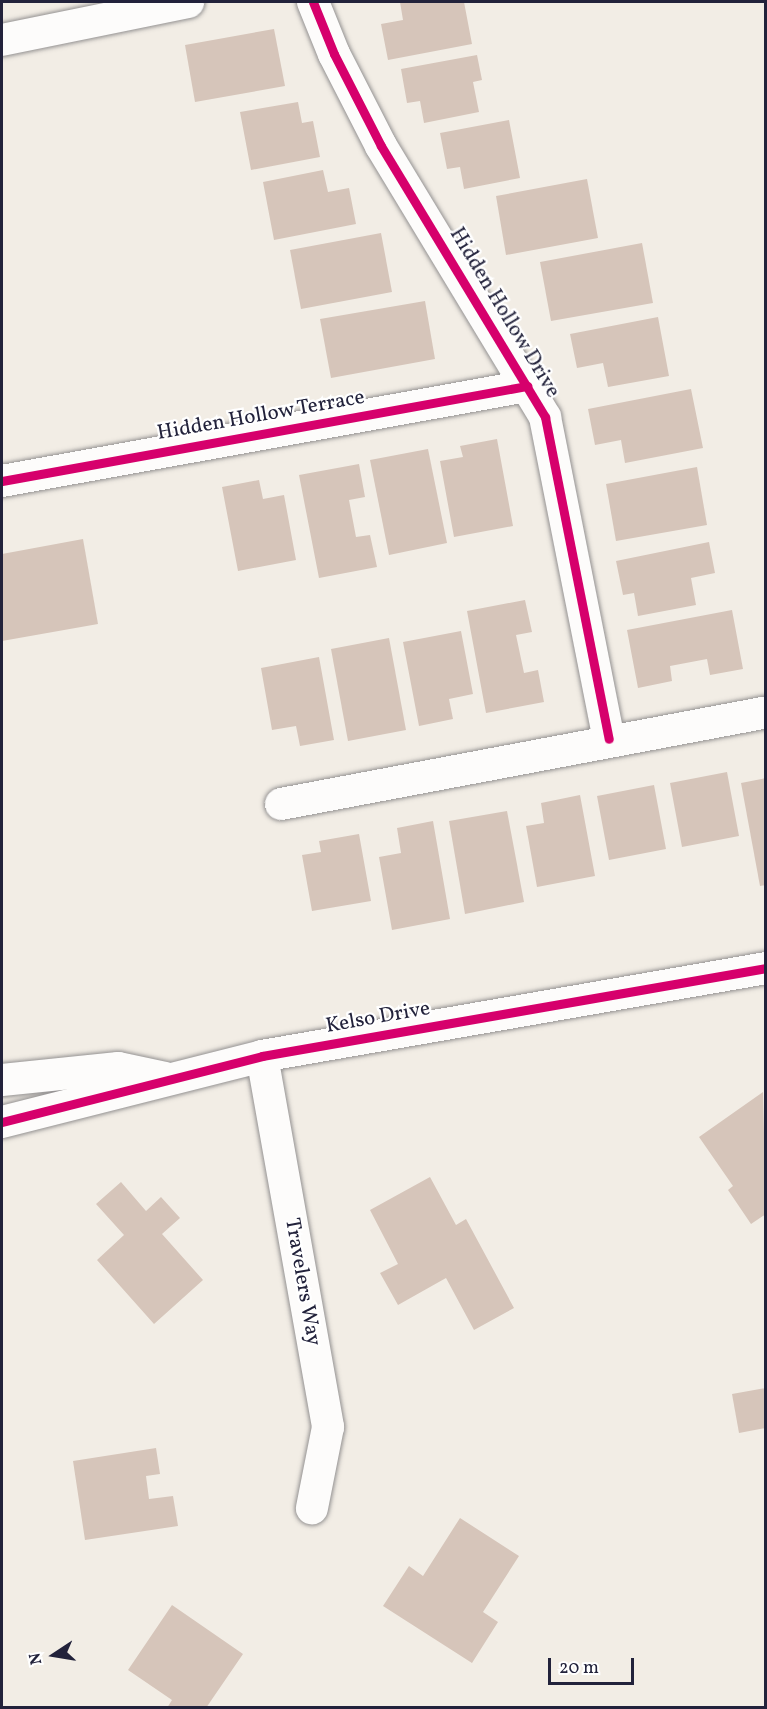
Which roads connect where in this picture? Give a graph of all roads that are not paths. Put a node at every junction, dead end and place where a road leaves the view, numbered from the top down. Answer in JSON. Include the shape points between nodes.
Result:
{"nodes":[{"id":1,"x":188,"y":2,"type":"edge"},
{"id":2,"x":313,"y":2,"type":"edge"},
{"id":3,"x":2,"y":40,"type":"edge"},
{"id":4,"x":527,"y":386,"type":"junction"},
{"id":5,"x":2,"y":481,"type":"edge"},
{"id":6,"x":765,"y":712,"type":"edge"},
{"id":7,"x":609,"y":739,"type":"junction"},
{"id":8,"x":281,"y":804,"type":"dead end"},
{"id":9,"x":765,"y":968,"type":"edge"},
{"id":10,"x":262,"y":1056,"type":"junction"},
{"id":11,"x":2,"y":1080,"type":"edge"},
{"id":12,"x":172,"y":1080,"type":"junction"},
{"id":13,"x":2,"y":1122,"type":"edge"},
{"id":14,"x":312,"y":1508,"type":"dead end"}],
"edges":[{"from":1,"to":3,"type":"street"},
{"from":2,"to":4,"type":"street","name":"Hidden Hollow Drive","via":[[334,54],[381,146]]},
{"from":4,"to":5,"type":"street","name":"Hidden Hollow Terrace"},
{"from":4,"to":7,"type":"street","name":"Hidden Hollow Drive","via":[[545,417],[556,461]]},
{"from":6,"to":7,"type":"street"},
{"from":7,"to":8,"type":"street"},
{"from":9,"to":10,"type":"street","name":"Kelso Drive"},
{"from":10,"to":12,"type":"street","name":"Kelso Drive"},
{"from":10,"to":14,"type":"street","name":"Travelers Way","via":[[327,1427]]},
{"from":11,"to":12,"type":"street","name":"Kelso Drive","via":[[118,1068]]},
{"from":12,"to":13,"type":"street","name":"Kelso Drive"}]}
